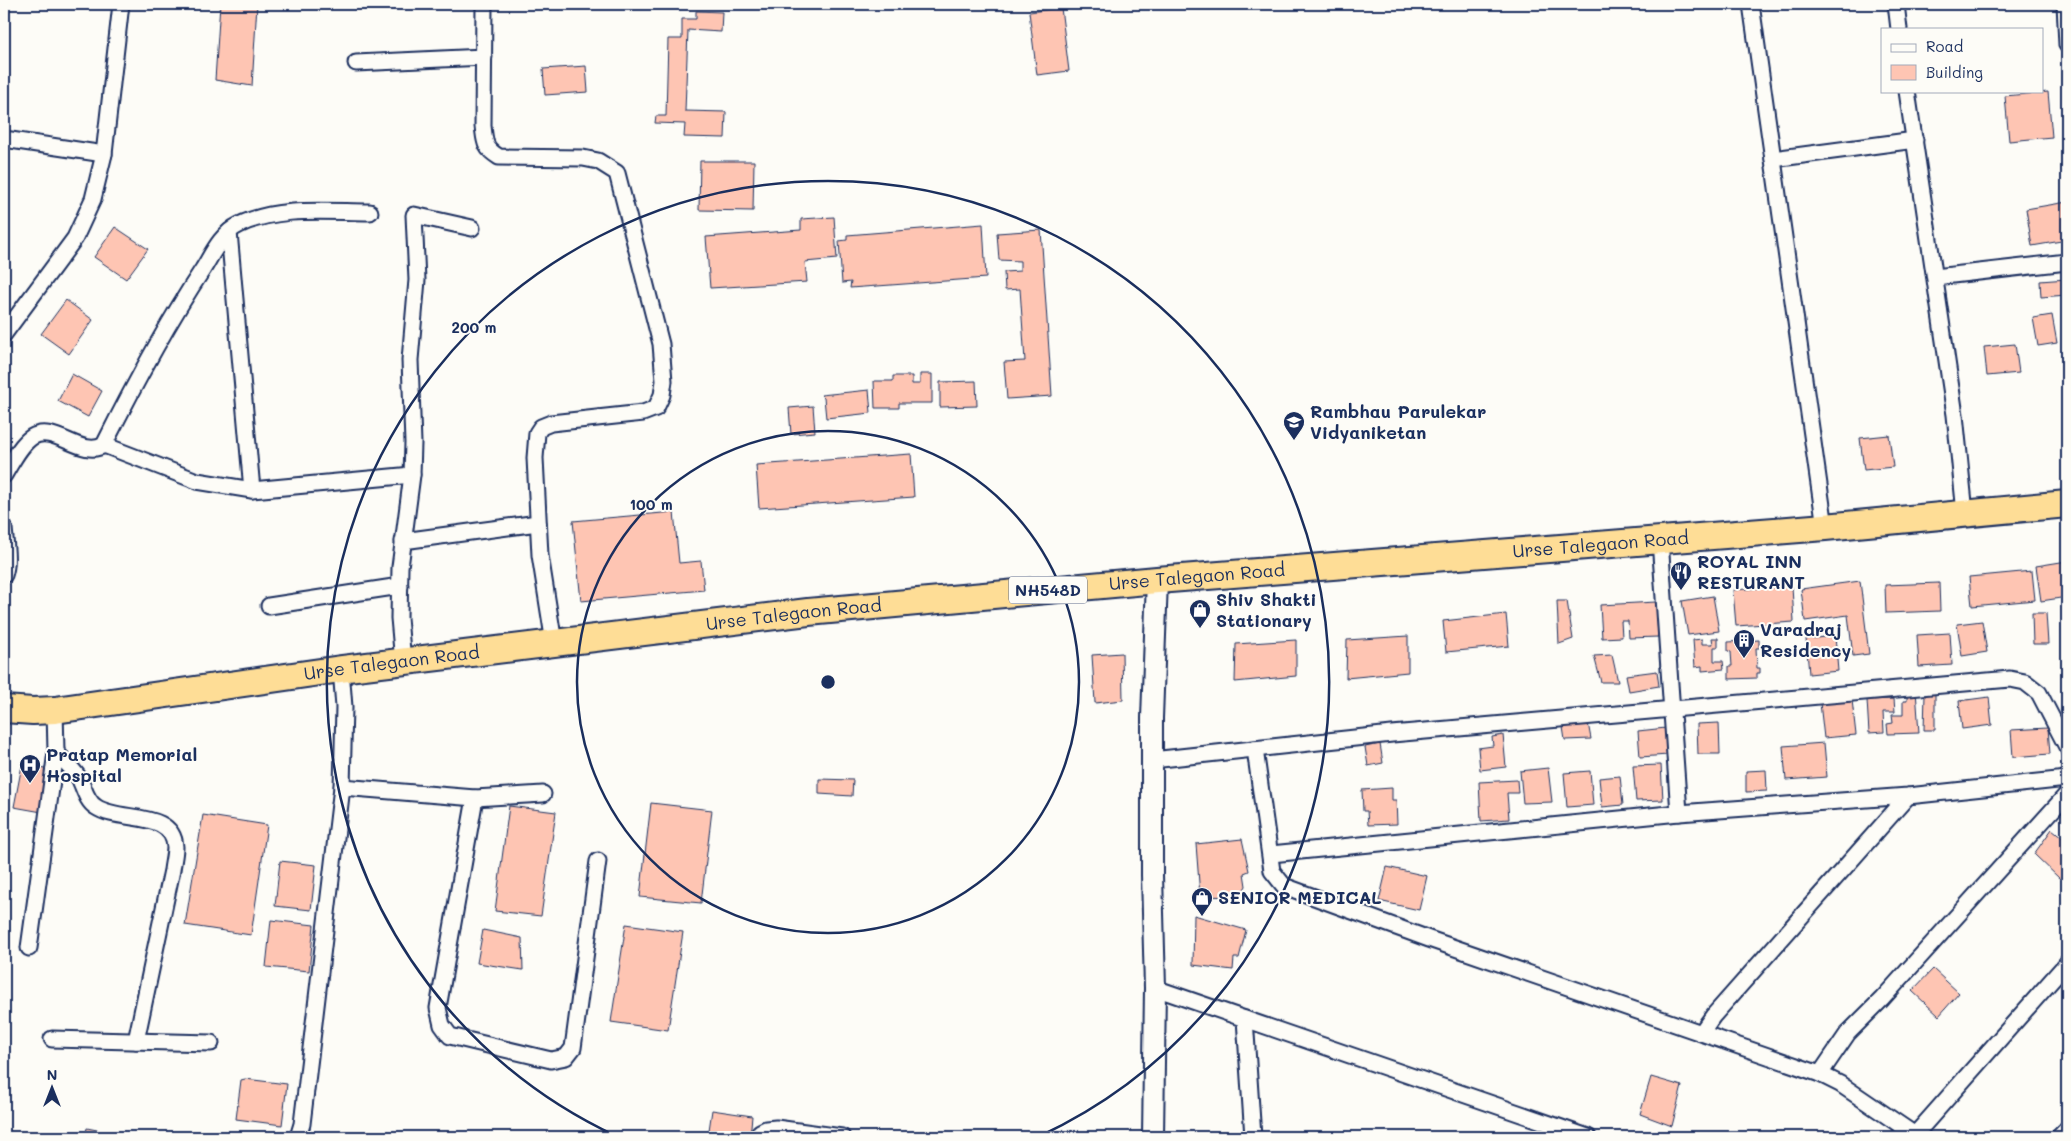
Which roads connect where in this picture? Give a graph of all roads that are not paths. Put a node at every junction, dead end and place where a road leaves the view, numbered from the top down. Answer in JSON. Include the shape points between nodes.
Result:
{"nodes":[{"id":1,"x":121,"y":4,"type":"edge"},
{"id":2,"x":484,"y":4,"type":"edge"},
{"id":3,"x":1751,"y":4,"type":"edge"},
{"id":4,"x":1896,"y":4,"type":"edge"},
{"id":5,"x":2065,"y":4,"type":"edge"},
{"id":6,"x":1899,"y":28,"type":"edge"},
{"id":7,"x":2067,"y":45,"type":"edge"},
{"id":8,"x":484,"y":57,"type":"junction"},
{"id":9,"x":356,"y":63,"type":"dead end"},
{"id":10,"x":1907,"y":92,"type":"edge"},
{"id":11,"x":4,"y":138,"type":"edge"},
{"id":12,"x":1915,"y":140,"type":"junction"},
{"id":13,"x":104,"y":154,"type":"junction"},
{"id":14,"x":1773,"y":160,"type":"junction"},
{"id":15,"x":370,"y":212,"type":"dead end"},
{"id":16,"x":472,"y":228,"type":"dead end"},
{"id":17,"x":229,"y":232,"type":"junction"},
{"id":18,"x":2067,"y":262,"type":"edge"},
{"id":19,"x":1935,"y":277,"type":"junction"},
{"id":20,"x":9,"y":315,"type":"edge"},
{"id":21,"x":4,"y":334,"type":"edge"},
{"id":22,"x":104,"y":445,"type":"junction"},
{"id":23,"x":4,"y":475,"type":"edge"},
{"id":24,"x":412,"y":475,"type":"junction"},
{"id":25,"x":252,"y":490,"type":"junction"},
{"id":26,"x":2067,"y":504,"type":"edge"},
{"id":27,"x":1966,"y":513,"type":"junction"},
{"id":28,"x":538,"y":523,"type":"junction"},
{"id":29,"x":1825,"y":527,"type":"junction"},
{"id":30,"x":4,"y":528,"type":"edge"},
{"id":31,"x":1660,"y":540,"type":"junction"},
{"id":32,"x":403,"y":541,"type":"junction"},
{"id":33,"x":4,"y":575,"type":"edge"},
{"id":34,"x":1157,"y":580,"type":"junction"},
{"id":35,"x":400,"y":586,"type":"junction"},
{"id":36,"x":269,"y":606,"type":"dead end"},
{"id":37,"x":554,"y":643,"type":"junction"},
{"id":38,"x":403,"y":662,"type":"junction"},
{"id":39,"x":341,"y":669,"type":"junction"},
{"id":40,"x":4,"y":709,"type":"edge"},
{"id":41,"x":1672,"y":709,"type":"junction"},
{"id":42,"x":44,"y":710,"type":"junction"},
{"id":43,"x":4,"y":723,"type":"edge"},
{"id":44,"x":2067,"y":747,"type":"edge"},
{"id":45,"x":1255,"y":749,"type":"junction"},
{"id":46,"x":56,"y":752,"type":"junction"},
{"id":47,"x":1152,"y":760,"type":"junction"},
{"id":48,"x":2067,"y":779,"type":"edge"},
{"id":49,"x":342,"y":787,"type":"junction"},
{"id":50,"x":543,"y":794,"type":"dead end"},
{"id":51,"x":2067,"y":794,"type":"edge"},
{"id":52,"x":1908,"y":796,"type":"junction"},
{"id":53,"x":475,"y":798,"type":"junction"},
{"id":54,"x":1680,"y":813,"type":"junction"},
{"id":55,"x":1270,"y":854,"type":"junction"},
{"id":56,"x":598,"y":861,"type":"dead end"},
{"id":57,"x":29,"y":948,"type":"dead end"},
{"id":58,"x":2067,"y":964,"type":"edge"},
{"id":59,"x":1155,"y":988,"type":"junction"},
{"id":60,"x":1245,"y":1019,"type":"junction"},
{"id":61,"x":1701,"y":1033,"type":"junction"},
{"id":62,"x":52,"y":1039,"type":"dead end"},
{"id":63,"x":136,"y":1041,"type":"junction"},
{"id":64,"x":211,"y":1043,"type":"dead end"},
{"id":65,"x":1820,"y":1074,"type":"junction"},
{"id":66,"x":2067,"y":1129,"type":"edge"},
{"id":67,"x":1915,"y":1136,"type":"edge"},
{"id":68,"x":298,"y":1137,"type":"edge"},
{"id":69,"x":759,"y":1137,"type":"edge"},
{"id":70,"x":842,"y":1137,"type":"edge"},
{"id":71,"x":1153,"y":1137,"type":"edge"},
{"id":72,"x":1253,"y":1137,"type":"edge"},
{"id":73,"x":1588,"y":1137,"type":"edge"},
{"id":74,"x":2059,"y":1137,"type":"edge"}],
"edges":[{"from":1,"to":13,"type":"street"},
{"from":2,"to":8,"type":"street"},
{"from":3,"to":14,"type":"street"},
{"from":4,"to":6,"type":"street"},
{"from":5,"to":7,"type":"street"},
{"from":8,"to":9,"type":"street"},
{"from":8,"to":28,"type":"street","via":[[483,126],[488,151],[499,157],[583,158],[598,161],[617,173],[661,344],[664,381],[656,408],[642,413],[551,423],[541,427],[537,433],[535,458]]},
{"from":10,"to":12,"type":"street"},
{"from":11,"to":13,"type":"street"},
{"from":12,"to":14,"type":"street"},
{"from":12,"to":19,"type":"street"},
{"from":13,"to":20,"type":"street","via":[[93,199],[75,238]]},
{"from":14,"to":29,"type":"street"},
{"from":15,"to":17,"type":"street","via":[[268,214]]},
{"from":16,"to":24,"type":"street","via":[[414,215],[417,280],[410,360]]},
{"from":17,"to":22,"type":"street","via":[[188,290]]},
{"from":17,"to":25,"type":"street"},
{"from":18,"to":19,"type":"street"},
{"from":19,"to":27,"type":"street"},
{"from":20,"to":21,"type":"street"},
{"from":22,"to":23,"type":"street","via":[[88,449],[58,437],[34,436],[23,445]]},
{"from":22,"to":25,"type":"street","via":[[197,481]]},
{"from":24,"to":25,"type":"street"},
{"from":24,"to":32,"type":"street"},
{"from":26,"to":27,"type":"highway","name":"Urse Talegaon Road","number":"NH548D"},
{"from":27,"to":29,"type":"highway","name":"Urse Talegaon Road","number":"NH548D"},
{"from":28,"to":32,"type":"street"},
{"from":28,"to":37,"type":"street"},
{"from":29,"to":31,"type":"highway","name":"Urse Talegaon Road","number":"NH548D"},
{"from":30,"to":33,"type":"street"},
{"from":31,"to":34,"type":"highway","name":"Urse Talegaon Road","number":"NH548D"},
{"from":31,"to":41,"type":"street"},
{"from":32,"to":35,"type":"street"},
{"from":34,"to":37,"type":"highway","name":"Urse Talegaon Road","number":"NH548D","via":[[808,612]]},
{"from":34,"to":47,"type":"street"},
{"from":35,"to":36,"type":"street"},
{"from":35,"to":38,"type":"street"},
{"from":37,"to":38,"type":"highway","name":"Urse Talegaon Road","number":"NH548D"},
{"from":38,"to":39,"type":"highway","name":"Urse Talegaon Road","number":"NH548D"},
{"from":39,"to":42,"type":"highway","name":"Urse Talegaon Road","number":"NH548D"},
{"from":39,"to":49,"type":"street","via":[[344,707]]},
{"from":40,"to":42,"type":"highway","name":"Urse Talegaon Road","number":"NH548D"},
{"from":41,"to":44,"type":"street","via":[[2010,679],[2026,682],[2040,693]]},
{"from":41,"to":45,"type":"street"},
{"from":41,"to":54,"type":"street"},
{"from":42,"to":43,"type":"highway","name":"Urse Talegaon Road","number":"NH548D"},
{"from":42,"to":46,"type":"street"},
{"from":45,"to":47,"type":"street"},
{"from":45,"to":55,"type":"street"},
{"from":46,"to":57,"type":"street"},
{"from":46,"to":63,"type":"street","via":[[78,777],[95,807],[162,823],[169,830],[175,846]]},
{"from":47,"to":59,"type":"street"},
{"from":48,"to":52,"type":"street"},
{"from":49,"to":53,"type":"street"},
{"from":49,"to":68,"type":"street"},
{"from":50,"to":53,"type":"street"},
{"from":51,"to":65,"type":"street","via":[[1848,1033]]},
{"from":52,"to":54,"type":"street"},
{"from":52,"to":61,"type":"street"},
{"from":53,"to":56,"type":"street","via":[[438,1008],[442,1025],[450,1036],[551,1060],[566,1057],[573,1048]]},
{"from":54,"to":55,"type":"street"},
{"from":55,"to":61,"type":"street","via":[[1272,870],[1284,886]]},
{"from":58,"to":67,"type":"street"},
{"from":59,"to":60,"type":"street"},
{"from":59,"to":71,"type":"street"},
{"from":60,"to":72,"type":"street"},
{"from":60,"to":73,"type":"street"},
{"from":61,"to":65,"type":"street"},
{"from":62,"to":63,"type":"street"},
{"from":63,"to":64,"type":"street"},
{"from":65,"to":67,"type":"street","via":[[1840,1084]]},
{"from":66,"to":74,"type":"street"},
{"from":69,"to":70,"type":"street","via":[[760,1132],[776,1128]]}]}
